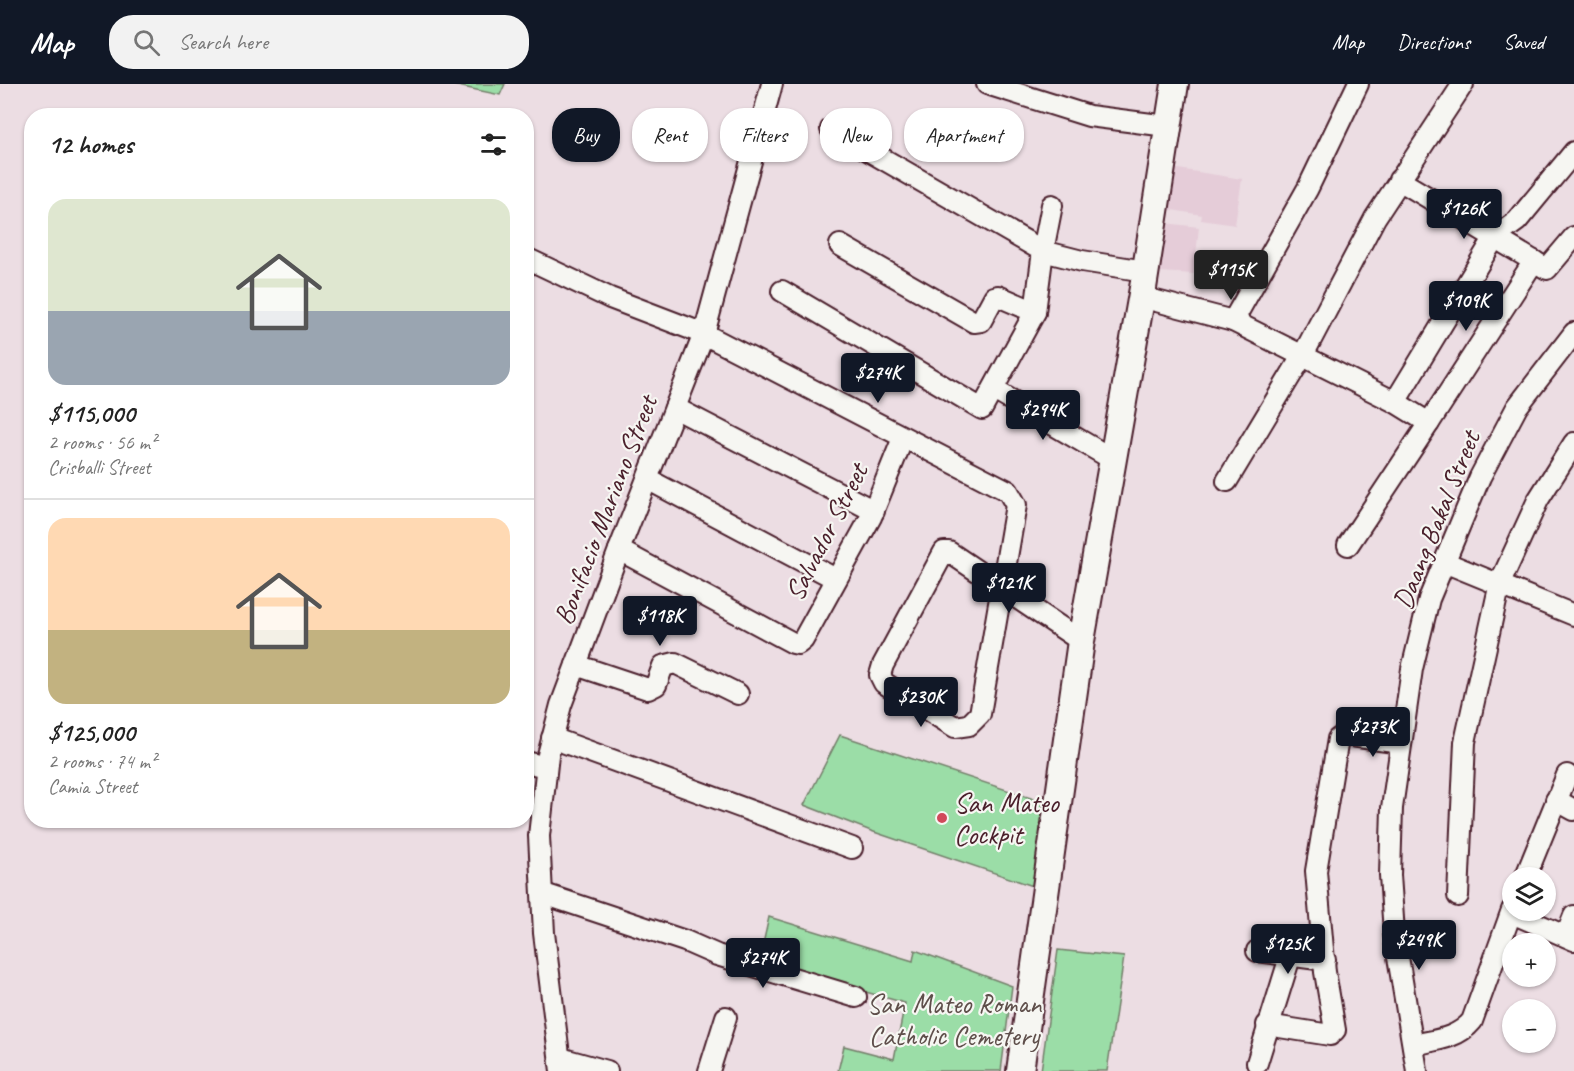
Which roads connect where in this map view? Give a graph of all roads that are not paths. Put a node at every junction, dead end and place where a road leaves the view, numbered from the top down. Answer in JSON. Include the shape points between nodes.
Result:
{"nodes":[{"id":1,"x":772,"y":84,"type":"edge"},
{"id":2,"x":987,"y":84,"type":"edge"},
{"id":3,"x":1175,"y":84,"type":"edge"},
{"id":4,"x":1358,"y":84,"type":"edge"},
{"id":5,"x":1463,"y":84,"type":"edge"},
{"id":6,"x":1167,"y":126,"type":"junction"},
{"id":7,"x":1574,"y":152,"type":"edge"},
{"id":8,"x":888,"y":162,"type":"edge"},
{"id":9,"x":1399,"y":180,"type":"junction"},
{"id":10,"x":1052,"y":205,"type":"dead end"},
{"id":11,"x":1496,"y":237,"type":"junction"},
{"id":12,"x":1574,"y":237,"type":"edge"},
{"id":13,"x":840,"y":245,"type":"dead end"},
{"id":14,"x":1043,"y":251,"type":"junction"},
{"id":15,"x":1534,"y":261,"type":"junction"},
{"id":16,"x":534,"y":262,"type":"edge"},
{"id":17,"x":1144,"y":271,"type":"junction"},
{"id":18,"x":782,"y":291,"type":"dead end"},
{"id":19,"x":1141,"y":297,"type":"junction"},
{"id":20,"x":1035,"y":312,"type":"junction"},
{"id":21,"x":1233,"y":321,"type":"junction"},
{"id":22,"x":1574,"y":333,"type":"edge"},
{"id":23,"x":704,"y":334,"type":"junction"},
{"id":24,"x":1303,"y":355,"type":"junction"},
{"id":25,"x":994,"y":390,"type":"junction"},
{"id":26,"x":1395,"y":402,"type":"junction"},
{"id":27,"x":675,"y":408,"type":"junction"},
{"id":28,"x":1429,"y":423,"type":"junction"},
{"id":29,"x":903,"y":438,"type":"junction"},
{"id":30,"x":1574,"y":443,"type":"edge"},
{"id":31,"x":1112,"y":459,"type":"junction"},
{"id":32,"x":649,"y":480,"type":"junction"},
{"id":33,"x":1227,"y":481,"type":"dead end"},
{"id":34,"x":874,"y":511,"type":"junction"},
{"id":35,"x":1348,"y":545,"type":"dead end"},
{"id":36,"x":619,"y":550,"type":"junction"},
{"id":37,"x":1444,"y":562,"type":"junction"},
{"id":38,"x":836,"y":579,"type":"junction"},
{"id":39,"x":1500,"y":584,"type":"junction"},
{"id":40,"x":1001,"y":586,"type":"junction"},
{"id":41,"x":1572,"y":608,"type":"edge"},
{"id":42,"x":1081,"y":641,"type":"junction"},
{"id":43,"x":576,"y":665,"type":"junction"},
{"id":44,"x":738,"y":694,"type":"dead end"},
{"id":45,"x":552,"y":738,"type":"junction"},
{"id":46,"x":1401,"y":743,"type":"junction"},
{"id":47,"x":534,"y":764,"type":"edge"},
{"id":48,"x":546,"y":767,"type":"junction"},
{"id":49,"x":1567,"y":775,"type":"dead end"},
{"id":50,"x":1556,"y":800,"type":"junction"},
{"id":51,"x":1574,"y":810,"type":"edge"},
{"id":52,"x":852,"y":848,"type":"dead end"},
{"id":53,"x":1529,"y":867,"type":"edge"},
{"id":54,"x":544,"y":894,"type":"junction"},
{"id":55,"x":1458,"y":896,"type":"dead end"},
{"id":56,"x":1574,"y":916,"type":"edge"},
{"id":57,"x":1509,"y":921,"type":"edge"},
{"id":58,"x":1532,"y":921,"type":"edge"},
{"id":59,"x":1570,"y":938,"type":"edge"},
{"id":60,"x":1257,"y":951,"type":"dead end"},
{"id":61,"x":1290,"y":957,"type":"junction"},
{"id":62,"x":1325,"y":960,"type":"junction"},
{"id":63,"x":856,"y":997,"type":"dead end"},
{"id":64,"x":726,"y":1017,"type":"dead end"},
{"id":65,"x":1267,"y":1024,"type":"junction"},
{"id":66,"x":1413,"y":1045,"type":"junction"},
{"id":67,"x":1257,"y":1063,"type":"dead end"},
{"id":68,"x":561,"y":1065,"type":"edge"},
{"id":69,"x":1417,"y":1070,"type":"edge"},
{"id":70,"x":607,"y":1071,"type":"edge"},
{"id":71,"x":709,"y":1071,"type":"edge"},
{"id":72,"x":1020,"y":1071,"type":"edge"}],
"edges":[{"from":1,"to":23,"type":"street","name":"Bonifacio Mariano Street"},
{"from":2,"to":6,"type":"street","via":[[1089,116]]},
{"from":3,"to":6,"type":"main road"},
{"from":4,"to":21,"type":"street","via":[[1308,188]]},
{"from":5,"to":9,"type":"street"},
{"from":6,"to":17,"type":"main road"},
{"from":7,"to":11,"type":"street","via":[[1517,221]]},
{"from":8,"to":14,"type":"street"},
{"from":9,"to":11,"type":"street"},
{"from":9,"to":24,"type":"street"},
{"from":10,"to":14,"type":"street"},
{"from":11,"to":15,"type":"street"},
{"from":11,"to":26,"type":"street"},
{"from":12,"to":15,"type":"street","via":[[1548,268]]},
{"from":13,"to":20,"type":"street","via":[[974,322],[981,321],[998,296]]},
{"from":14,"to":17,"type":"street"},
{"from":14,"to":20,"type":"street"},
{"from":15,"to":28,"type":"street"},
{"from":16,"to":23,"type":"street","via":[[610,298]]},
{"from":17,"to":19,"type":"main road"},
{"from":18,"to":25,"type":"street","via":[[979,409],[984,408]]},
{"from":19,"to":21,"type":"street"},
{"from":19,"to":31,"type":"main road"},
{"from":20,"to":25,"type":"street"},
{"from":21,"to":24,"type":"street"},
{"from":22,"to":37,"type":"street","name":"Daang Bakal Street","via":[[1512,417],[1480,477]]},
{"from":23,"to":27,"type":"street","name":"Bonifacio Mariano Street"},
{"from":23,"to":29,"type":"street"},
{"from":24,"to":26,"type":"street"},
{"from":24,"to":33,"type":"street"},
{"from":25,"to":31,"type":"street"},
{"from":26,"to":28,"type":"street"},
{"from":27,"to":32,"type":"street","name":"Bonifacio Mariano Street"},
{"from":27,"to":34,"type":"street"},
{"from":28,"to":35,"type":"street"},
{"from":29,"to":34,"type":"street","name":"Salvador Street"},
{"from":29,"to":40,"type":"street","via":[[1014,497],[1016,506]]},
{"from":30,"to":39,"type":"street","via":[[1538,500]]},
{"from":31,"to":42,"type":"main road"},
{"from":32,"to":36,"type":"street","name":"Bonifacio Mariano Street"},
{"from":32,"to":38,"type":"street"},
{"from":34,"to":38,"type":"street","name":"Salvador Street"},
{"from":36,"to":38,"type":"street","name":"Salvador Street","via":[[798,644]]},
{"from":36,"to":43,"type":"street","name":"Bonifacio Mariano Street"},
{"from":37,"to":39,"type":"street"},
{"from":37,"to":46,"type":"street","name":"Daang Bakal Street","via":[[1429,599],[1412,669]]},
{"from":39,"to":41,"type":"street"},
{"from":39,"to":55,"type":"street","via":[[1465,742]]},
{"from":40,"to":40,"type":"street","via":[[980,714],[969,725],[955,727],[884,683],[880,675],[883,665],[944,552]]},
{"from":40,"to":42,"type":"street"},
{"from":42,"to":72,"type":"main road"},
{"from":43,"to":44,"type":"street","via":[[648,689],[656,685],[663,666],[675,663]]},
{"from":43,"to":45,"type":"street","name":"Bonifacio Mariano Street"},
{"from":45,"to":48,"type":"street","name":"Bonifacio Mariano Street"},
{"from":45,"to":52,"type":"street"},
{"from":46,"to":62,"type":"street","via":[[1344,735],[1338,739],[1316,870]]},
{"from":46,"to":66,"type":"street","name":"Daang Bakal Street","via":[[1392,808],[1390,875],[1394,933]]},
{"from":47,"to":48,"type":"street"},
{"from":48,"to":54,"type":"street","name":"Bonifacio Mariano Street","via":[[539,836]]},
{"from":49,"to":50,"type":"street"},
{"from":50,"to":51,"type":"street"},
{"from":50,"to":53,"type":"street"},
{"from":54,"to":63,"type":"street","via":[[685,941],[717,956]]},
{"from":54,"to":68,"type":"street","name":"Bonifacio Mariano Street","via":[[544,933]]},
{"from":56,"to":59,"type":"street"},
{"from":57,"to":66,"type":"street","via":[[1472,1021],[1452,1036]]},
{"from":58,"to":59,"type":"street"},
{"from":60,"to":61,"type":"street"},
{"from":61,"to":62,"type":"street"},
{"from":61,"to":65,"type":"street"},
{"from":62,"to":65,"type":"street","via":[[1333,1034]]},
{"from":64,"to":71,"type":"street"},
{"from":65,"to":67,"type":"street"},
{"from":66,"to":69,"type":"street","name":"Daang Bakal Street"},
{"from":68,"to":70,"type":"street"}]}
